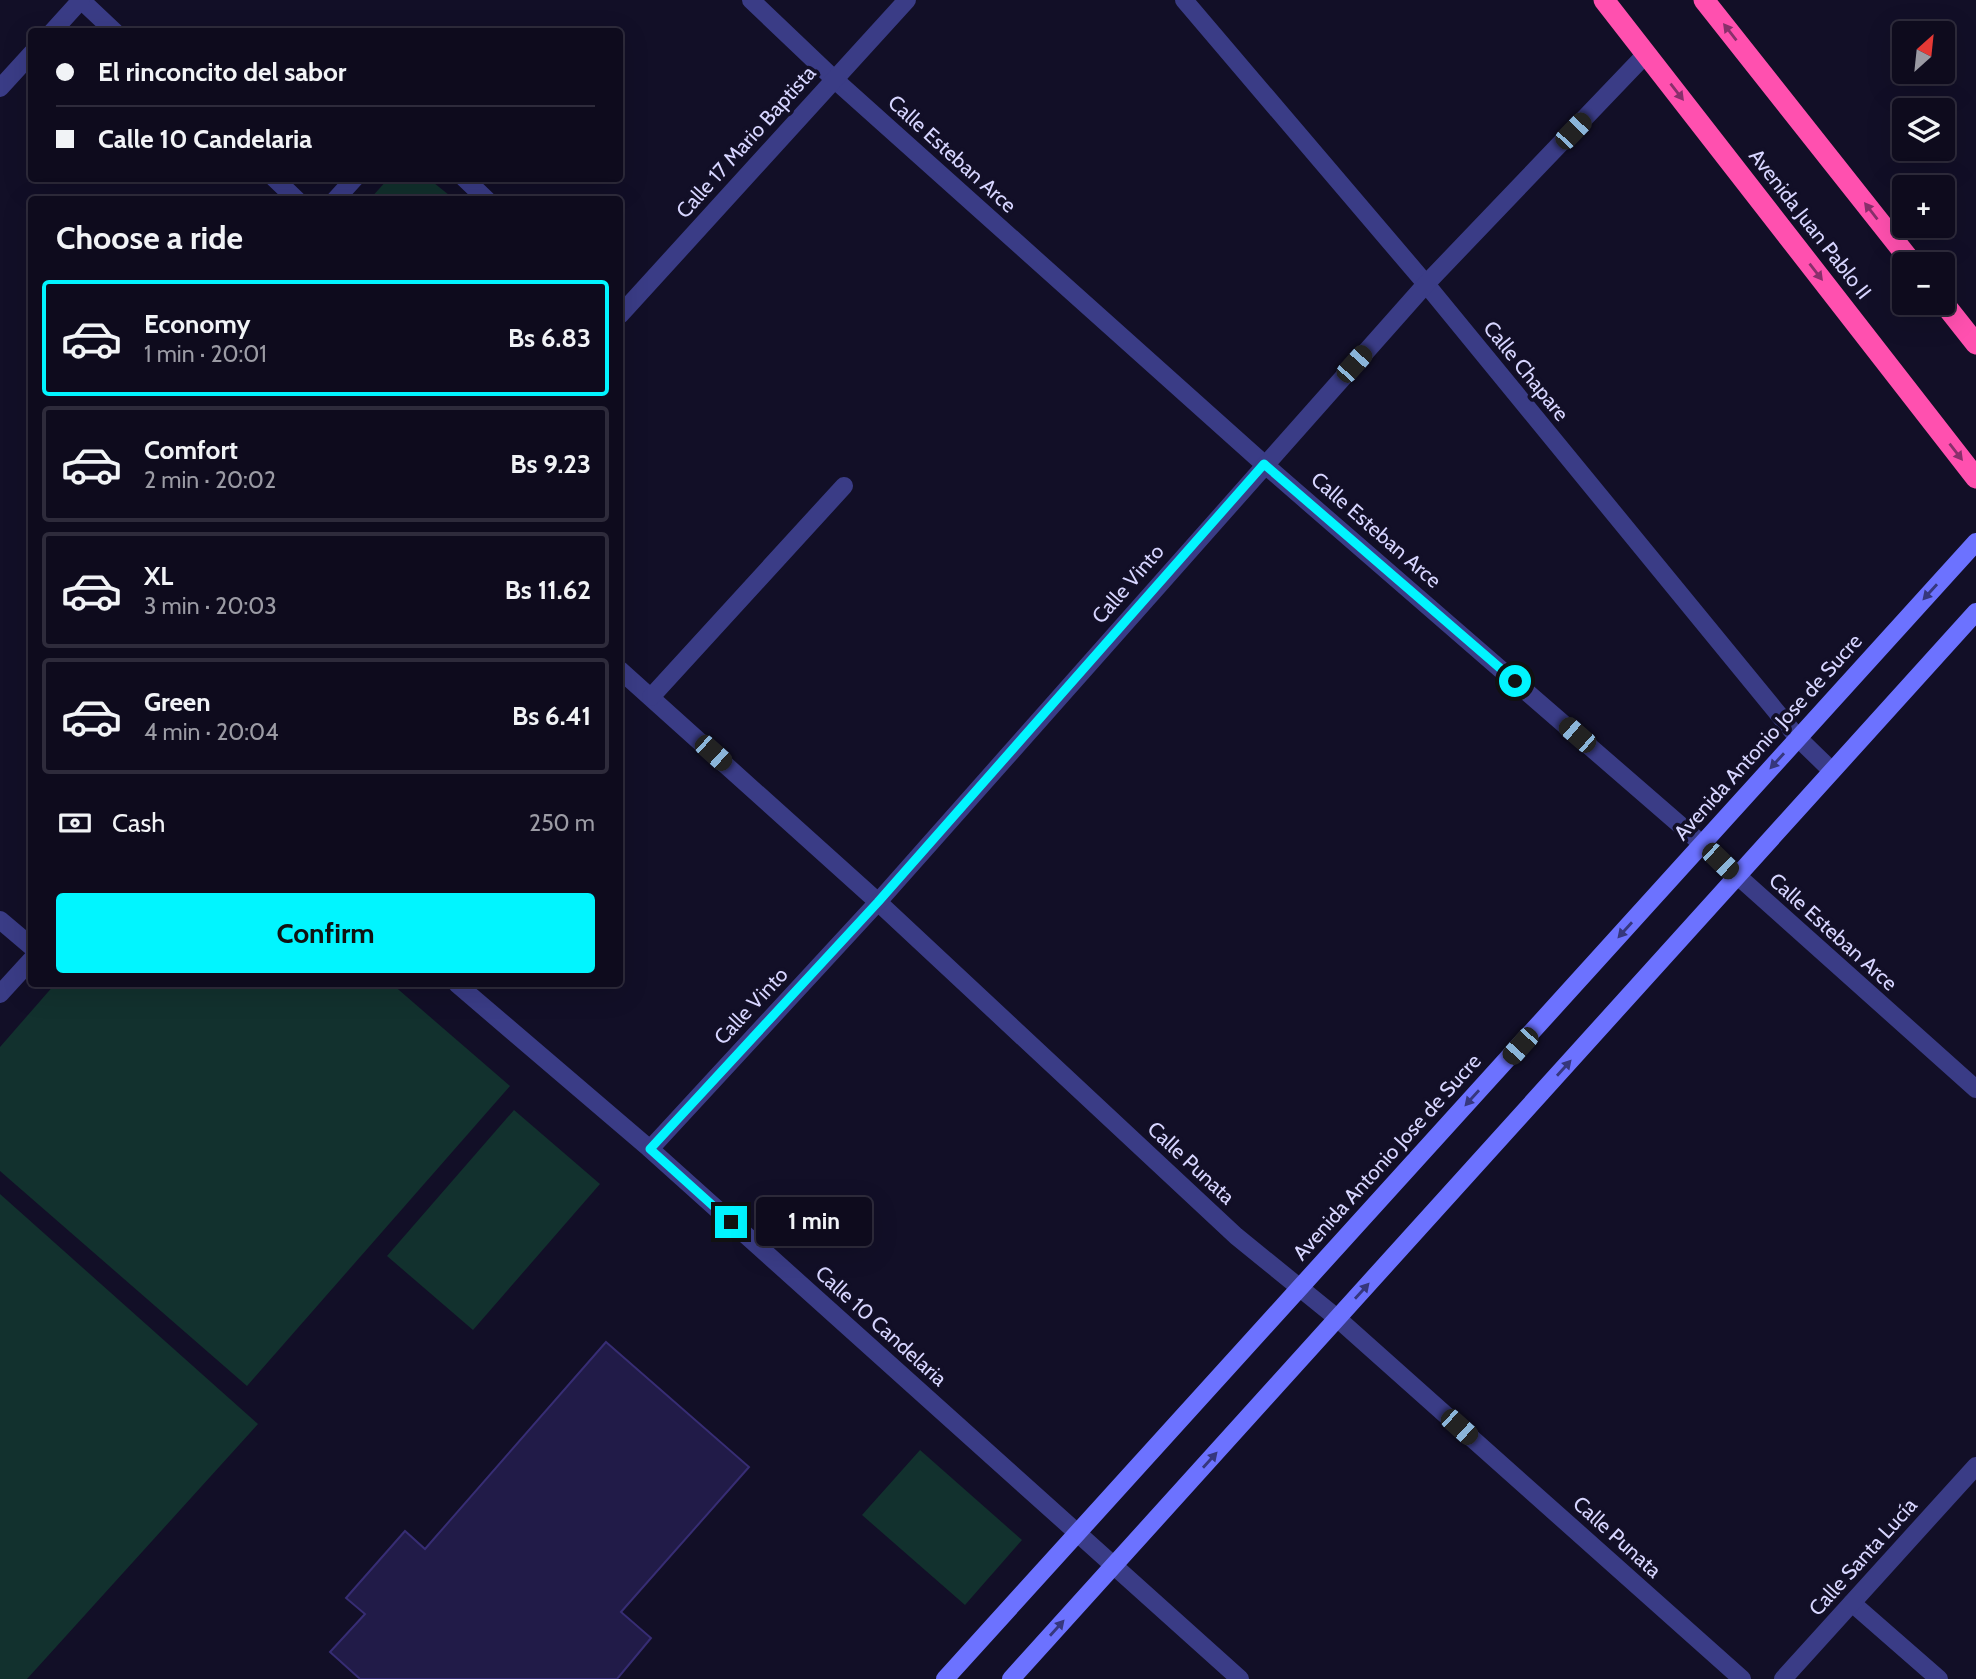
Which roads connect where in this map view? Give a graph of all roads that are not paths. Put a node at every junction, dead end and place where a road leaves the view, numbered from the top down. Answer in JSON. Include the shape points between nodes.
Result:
{"nodes":[{"id":1,"x":81,"y":0,"type":"edge"},
{"id":2,"x":751,"y":0,"type":"edge"},
{"id":3,"x":906,"y":0,"type":"edge"},
{"id":4,"x":1184,"y":0,"type":"edge"},
{"id":5,"x":1604,"y":0,"type":"edge"},
{"id":6,"x":1704,"y":0,"type":"edge"},
{"id":7,"x":56,"y":28,"type":"edge"},
{"id":8,"x":111,"y":28,"type":"edge"},
{"id":9,"x":1646,"y":54,"type":"junction"},
{"id":10,"x":28,"y":57,"type":"edge"},
{"id":11,"x":834,"y":79,"type":"junction"},
{"id":12,"x":0,"y":88,"type":"edge"},
{"id":13,"x":278,"y":182,"type":"edge"},
{"id":14,"x":351,"y":182,"type":"edge"},
{"id":15,"x":468,"y":182,"type":"edge"},
{"id":16,"x":293,"y":196,"type":"edge"},
{"id":17,"x":339,"y":196,"type":"edge"},
{"id":18,"x":483,"y":196,"type":"edge"},
{"id":19,"x":1904,"y":252,"type":"edge"},
{"id":20,"x":1426,"y":284,"type":"junction"},
{"id":21,"x":623,"y":312,"type":"edge"},
{"id":22,"x":1953,"y":315,"type":"edge"},
{"id":23,"x":1976,"y":344,"type":"edge"},
{"id":24,"x":1264,"y":464,"type":"junction"},
{"id":25,"x":1976,"y":478,"type":"edge"},
{"id":26,"x":844,"y":486,"type":"dead end"},
{"id":27,"x":1976,"y":542,"type":"edge"},
{"id":28,"x":1976,"y":612,"type":"edge"},
{"id":29,"x":623,"y":673,"type":"edge"},
{"id":30,"x":651,"y":697,"type":"junction"},
{"id":31,"x":1798,"y":738,"type":"junction"},
{"id":32,"x":1832,"y":771,"type":"junction"},
{"id":33,"x":1702,"y":844,"type":"junction"},
{"id":34,"x":1737,"y":877,"type":"junction"},
{"id":35,"x":878,"y":902,"type":"junction"},
{"id":36,"x":0,"y":920,"type":"edge"},
{"id":37,"x":28,"y":944,"type":"edge"},
{"id":38,"x":28,"y":963,"type":"edge"},
{"id":39,"x":461,"y":987,"type":"edge"},
{"id":40,"x":0,"y":994,"type":"edge"},
{"id":41,"x":1976,"y":1089,"type":"edge"},
{"id":42,"x":650,"y":1149,"type":"junction"},
{"id":43,"x":1300,"y":1287,"type":"junction"},
{"id":44,"x":1337,"y":1318,"type":"junction"},
{"id":45,"x":1976,"y":1466,"type":"edge"},
{"id":46,"x":1078,"y":1533,"type":"junction"},
{"id":47,"x":1113,"y":1567,"type":"junction"},
{"id":48,"x":1852,"y":1603,"type":"junction"},
{"id":49,"x":945,"y":1679,"type":"edge"},
{"id":50,"x":1011,"y":1679,"type":"edge"},
{"id":51,"x":1240,"y":1679,"type":"edge"},
{"id":52,"x":1742,"y":1679,"type":"edge"},
{"id":53,"x":1783,"y":1679,"type":"edge"},
{"id":54,"x":1939,"y":1679,"type":"edge"}],
"edges":[{"from":1,"to":7,"type":"street"},
{"from":1,"to":8,"type":"street"},
{"from":2,"to":11,"type":"street","name":"Calle Esteban Arce"},
{"from":3,"to":11,"type":"street","name":"Calle 17 Mario Baptista"},
{"from":4,"to":20,"type":"street","name":"Calle Chapare"},
{"from":5,"to":9,"type":"highway","name":"Avenida Juan Pablo II"},
{"from":19,"to":6,"type":"highway","one_way":true},
{"from":9,"to":20,"type":"street","name":"Calle Vinto"},
{"from":9,"to":25,"type":"highway","name":"Avenida Juan Pablo II","one_way":true},
{"from":10,"to":12,"type":"street"},
{"from":11,"to":21,"type":"street","name":"Calle 17 Mario Baptista"},
{"from":11,"to":24,"type":"street","name":"Calle Esteban Arce"},
{"from":13,"to":16,"type":"street"},
{"from":14,"to":17,"type":"street"},
{"from":15,"to":18,"type":"street"},
{"from":20,"to":24,"type":"street","name":"Calle Vinto"},
{"from":20,"to":31,"type":"street","name":"Calle Chapare"},
{"from":22,"to":23,"type":"highway"},
{"from":24,"to":33,"type":"street","name":"Calle Esteban Arce"},
{"from":24,"to":35,"type":"street","name":"Calle Vinto"},
{"from":26,"to":30,"type":"street"},
{"from":27,"to":31,"type":"main road","name":"Avenida Antonio Jose de Sucre","one_way":true},
{"from":28,"to":32,"type":"main road"},
{"from":29,"to":30,"type":"street","name":"Calle Punata"},
{"from":30,"to":35,"type":"street","name":"Calle Punata"},
{"from":31,"to":32,"type":"street","name":"Calle Chapare"},
{"from":31,"to":33,"type":"main road","name":"Avenida Antonio Jose de Sucre","one_way":true},
{"from":32,"to":34,"type":"main road"},
{"from":33,"to":34,"type":"street","name":"Calle Esteban Arce"},
{"from":33,"to":43,"type":"main road","name":"Avenida Antonio Jose de Sucre","one_way":true},
{"from":34,"to":41,"type":"street","name":"Calle Esteban Arce"},
{"from":44,"to":34,"type":"main road","one_way":true},
{"from":35,"to":42,"type":"street","name":"Calle Vinto"},
{"from":35,"to":43,"type":"street","name":"Calle Punata","via":[[1236,1236]]},
{"from":36,"to":37,"type":"street"},
{"from":38,"to":40,"type":"street"},
{"from":39,"to":42,"type":"street","name":"Calle 10 Candelaria"},
{"from":42,"to":46,"type":"street","name":"Calle 10 Candelaria"},
{"from":43,"to":44,"type":"street","name":"Calle Punata"},
{"from":43,"to":46,"type":"main road","name":"Avenida Antonio Jose de Sucre"},
{"from":47,"to":44,"type":"main road","one_way":true},
{"from":44,"to":52,"type":"street","name":"Calle Punata"},
{"from":45,"to":48,"type":"street","name":"Calle Santa Lucía"},
{"from":46,"to":47,"type":"street","name":"Calle 10 Candelaria"},
{"from":46,"to":49,"type":"main road","name":"Avenida Antonio Jose de Sucre"},
{"from":50,"to":47,"type":"main road","one_way":true},
{"from":47,"to":51,"type":"street","name":"Calle 10 Candelaria"},
{"from":48,"to":53,"type":"street","name":"Calle Santa Lucía"},
{"from":48,"to":54,"type":"street"}]}
